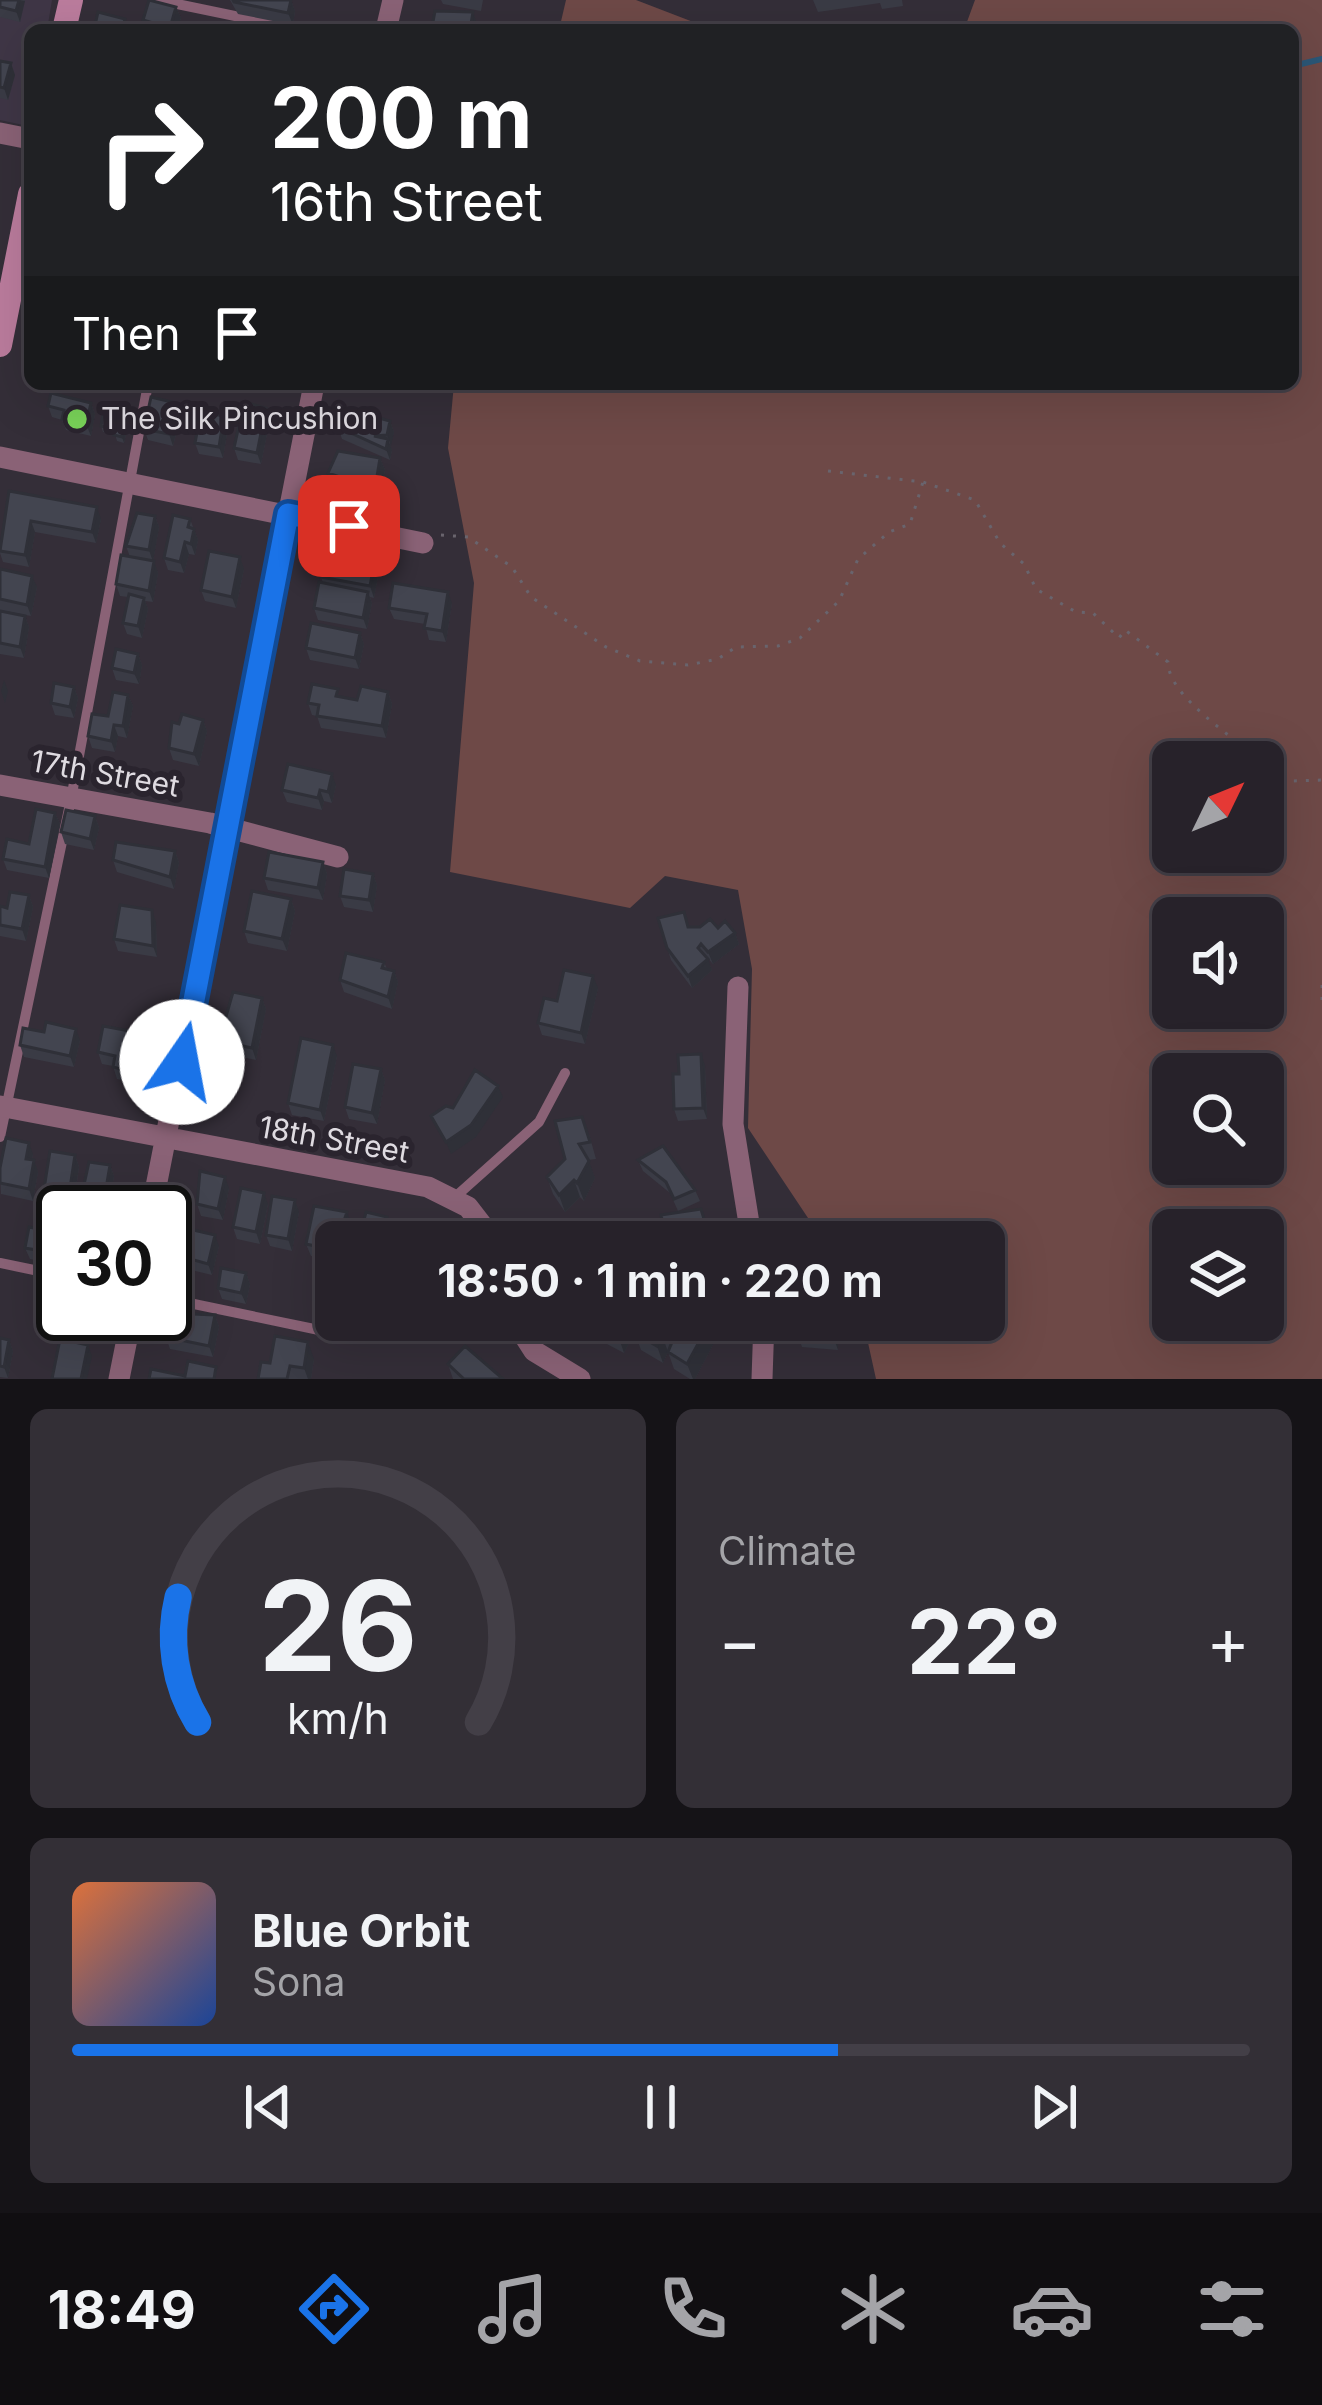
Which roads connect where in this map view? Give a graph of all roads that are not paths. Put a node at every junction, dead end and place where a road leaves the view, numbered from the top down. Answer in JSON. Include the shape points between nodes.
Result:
{"nodes":[{"id":1,"x":158,"y":0,"type":"edge"},
{"id":2,"x":273,"y":24,"type":"edge"},
{"id":3,"x":24,"y":224,"type":"edge"},
{"id":4,"x":0,"y":344,"type":"edge"},
{"id":5,"x":147,"y":390,"type":"edge"},
{"id":6,"x":313,"y":390,"type":"edge"},
{"id":7,"x":0,"y":457,"type":"edge"},
{"id":8,"x":128,"y":482,"type":"junction"},
{"id":9,"x":288,"y":514,"type":"junction"},
{"id":10,"x":423,"y":543,"type":"road end"},
{"id":11,"x":0,"y":785,"type":"edge"},
{"id":12,"x":71,"y":799,"type":"junction"},
{"id":13,"x":228,"y":827,"type":"junction"},
{"id":14,"x":338,"y":857,"type":"dead end"},
{"id":15,"x":738,"y":987,"type":"dead end"},
{"id":16,"x":565,"y":1072,"type":"dead end"},
{"id":17,"x":3,"y":1107,"type":"edge"},
{"id":18,"x":0,"y":1137,"type":"edge"},
{"id":19,"x":165,"y":1140,"type":"junction"},
{"id":20,"x":156,"y":1185,"type":"edge"},
{"id":21,"x":454,"y":1198,"type":"junction"},
{"id":22,"x":482,"y":1221,"type":"edge"},
{"id":23,"x":749,"y":1221,"type":"edge"},
{"id":24,"x":0,"y":1263,"type":"edge"},
{"id":25,"x":36,"y":1270,"type":"edge"},
{"id":26,"x":192,"y":1304,"type":"edge"},
{"id":27,"x":315,"y":1329,"type":"edge"},
{"id":28,"x":127,"y":1341,"type":"edge"},
{"id":29,"x":528,"y":1341,"type":"edge"},
{"id":30,"x":763,"y":1341,"type":"edge"},
{"id":31,"x":119,"y":1379,"type":"edge"},
{"id":32,"x":580,"y":1379,"type":"edge"},
{"id":33,"x":762,"y":1379,"type":"edge"}],
"edges":[{"from":1,"to":2,"type":"lane"},
{"from":3,"to":4,"type":"main road"},
{"from":5,"to":8,"type":"lane"},
{"from":6,"to":9,"type":"street"},
{"from":7,"to":8,"type":"street"},
{"from":8,"to":9,"type":"street"},
{"from":8,"to":12,"type":"lane"},
{"from":9,"to":10,"type":"street"},
{"from":9,"to":13,"type":"street"},
{"from":11,"to":12,"type":"street","name":"17th Street"},
{"from":12,"to":13,"type":"street","name":"17th Street"},
{"from":12,"to":17,"type":"lane"},
{"from":13,"to":14,"type":"street","name":"17th Street"},
{"from":13,"to":19,"type":"street"},
{"from":15,"to":23,"type":"street","via":[[734,1124]]},
{"from":16,"to":21,"type":"lane","via":[[538,1122]]},
{"from":17,"to":18,"type":"lane"},
{"from":17,"to":19,"type":"street","name":"18th Street"},
{"from":19,"to":20,"type":"street"},
{"from":19,"to":21,"type":"street","name":"18th Street"},
{"from":21,"to":22,"type":"street"},
{"from":24,"to":25,"type":"lane"},
{"from":26,"to":27,"type":"lane"},
{"from":28,"to":31,"type":"street"},
{"from":29,"to":32,"type":"street"},
{"from":30,"to":33,"type":"street"}]}
